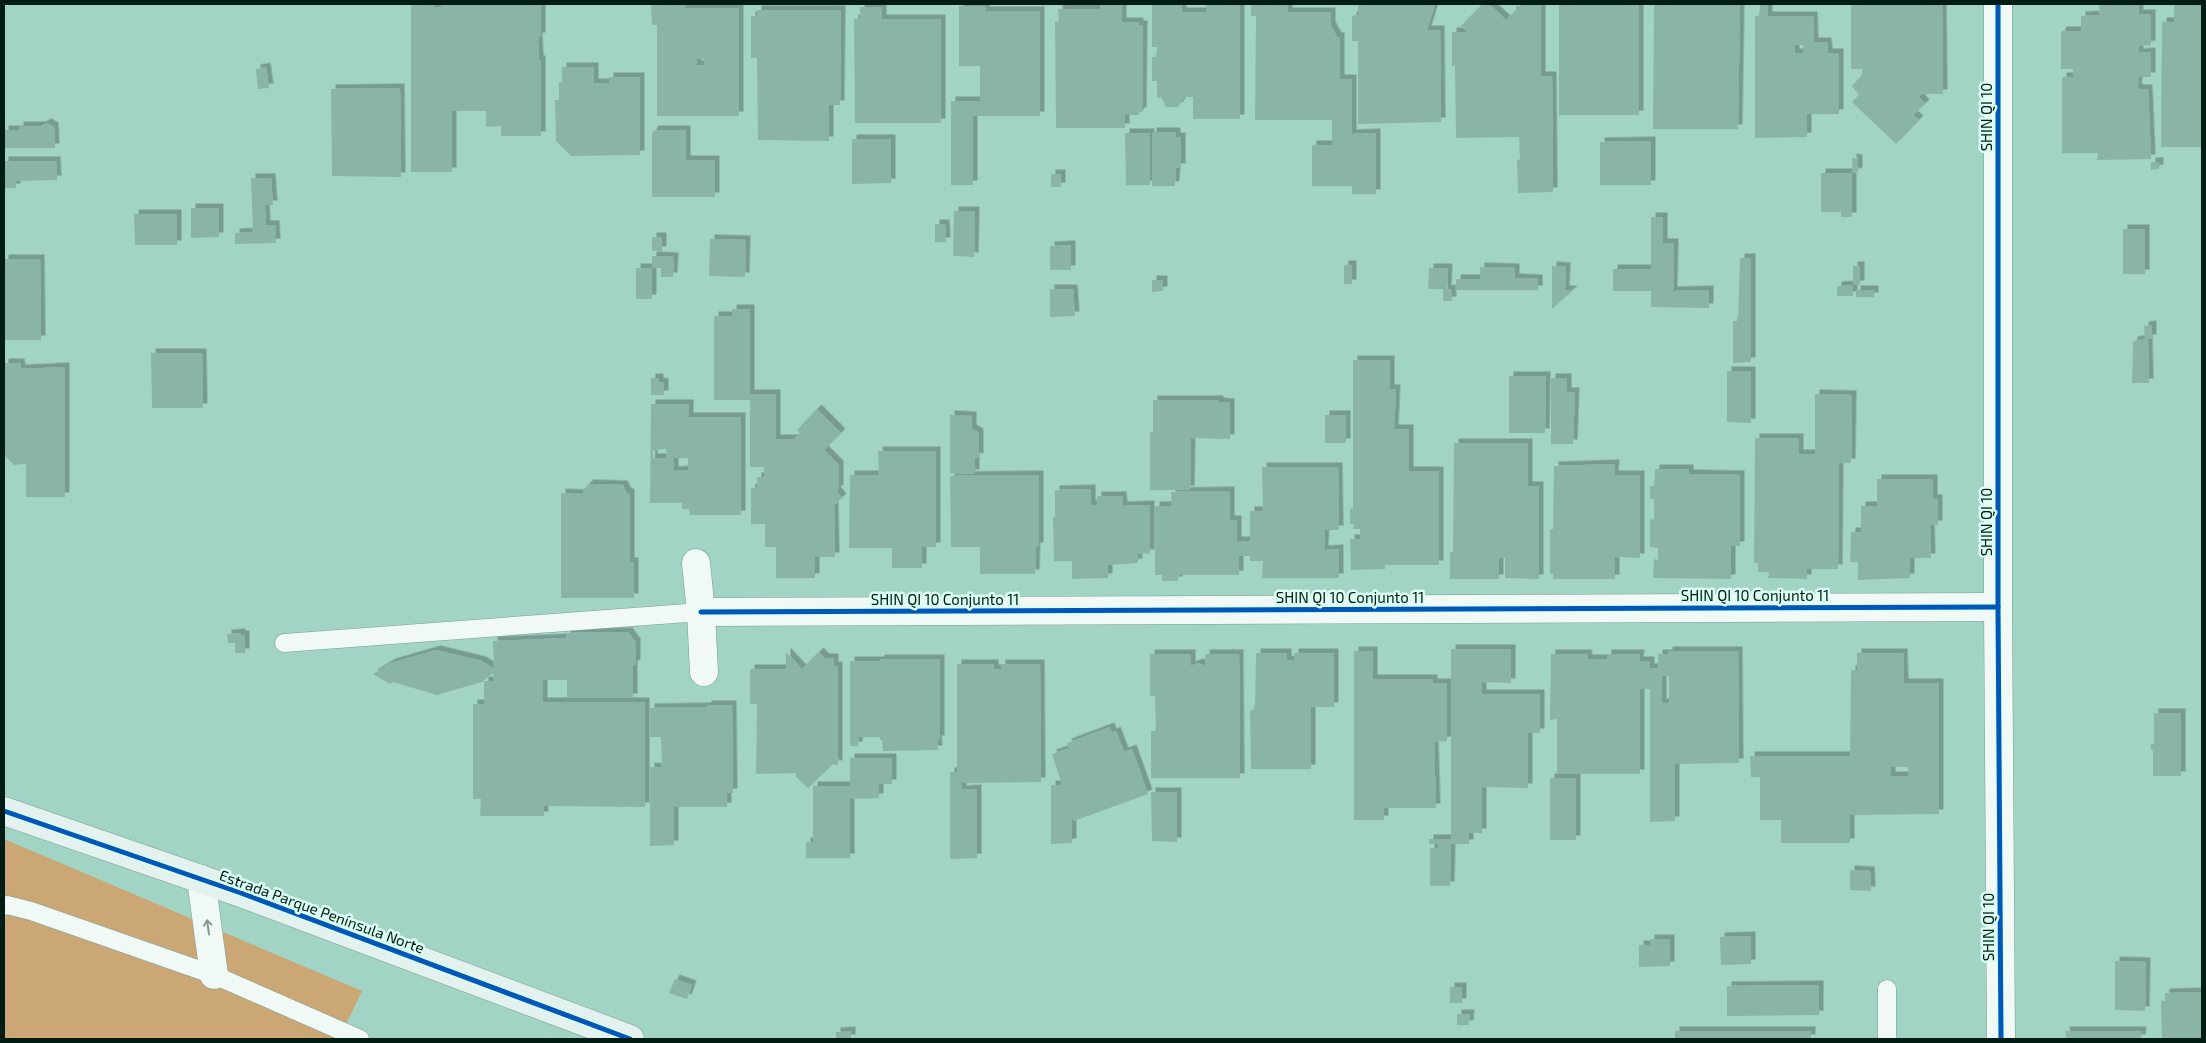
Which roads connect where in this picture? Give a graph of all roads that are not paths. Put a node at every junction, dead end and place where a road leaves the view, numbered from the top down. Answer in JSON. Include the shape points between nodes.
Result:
{"nodes":[{"id":1,"x":1998,"y":4,"type":"edge"},
{"id":2,"x":696,"y":562,"type":"dead end"},
{"id":3,"x":1998,"y":607,"type":"junction"},
{"id":4,"x":701,"y":612,"type":"junction"},
{"id":5,"x":284,"y":643,"type":"dead end"},
{"id":6,"x":704,"y":672,"type":"dead end"},
{"id":7,"x":4,"y":811,"type":"edge"},
{"id":8,"x":201,"y":879,"type":"junction"},
{"id":9,"x":4,"y":906,"type":"edge"},
{"id":10,"x":214,"y":975,"type":"junction"},
{"id":11,"x":1887,"y":989,"type":"dead end"},
{"id":12,"x":360,"y":1039,"type":"edge"},
{"id":13,"x":630,"y":1039,"type":"edge"},
{"id":14,"x":1887,"y":1039,"type":"edge"},
{"id":15,"x":2001,"y":1039,"type":"edge"}],
"edges":[{"from":1,"to":3,"type":"street","name":"SHIN QI 10"},
{"from":2,"to":4,"type":"street"},
{"from":3,"to":4,"type":"street","name":"SHIN QI 10 Conjunto 11"},
{"from":3,"to":15,"type":"street","name":"SHIN QI 10"},
{"from":4,"to":5,"type":"lane"},
{"from":4,"to":6,"type":"street"},
{"from":7,"to":8,"type":"main road","name":"Estrada Parque Península Norte"},
{"from":10,"to":8,"type":"street","one_way":true},
{"from":8,"to":13,"type":"main road","name":"Estrada Parque Península Norte"},
{"from":9,"to":10,"type":"lane","via":[[31,911]]},
{"from":10,"to":12,"type":"lane"},
{"from":11,"to":14,"type":"lane"}]}
